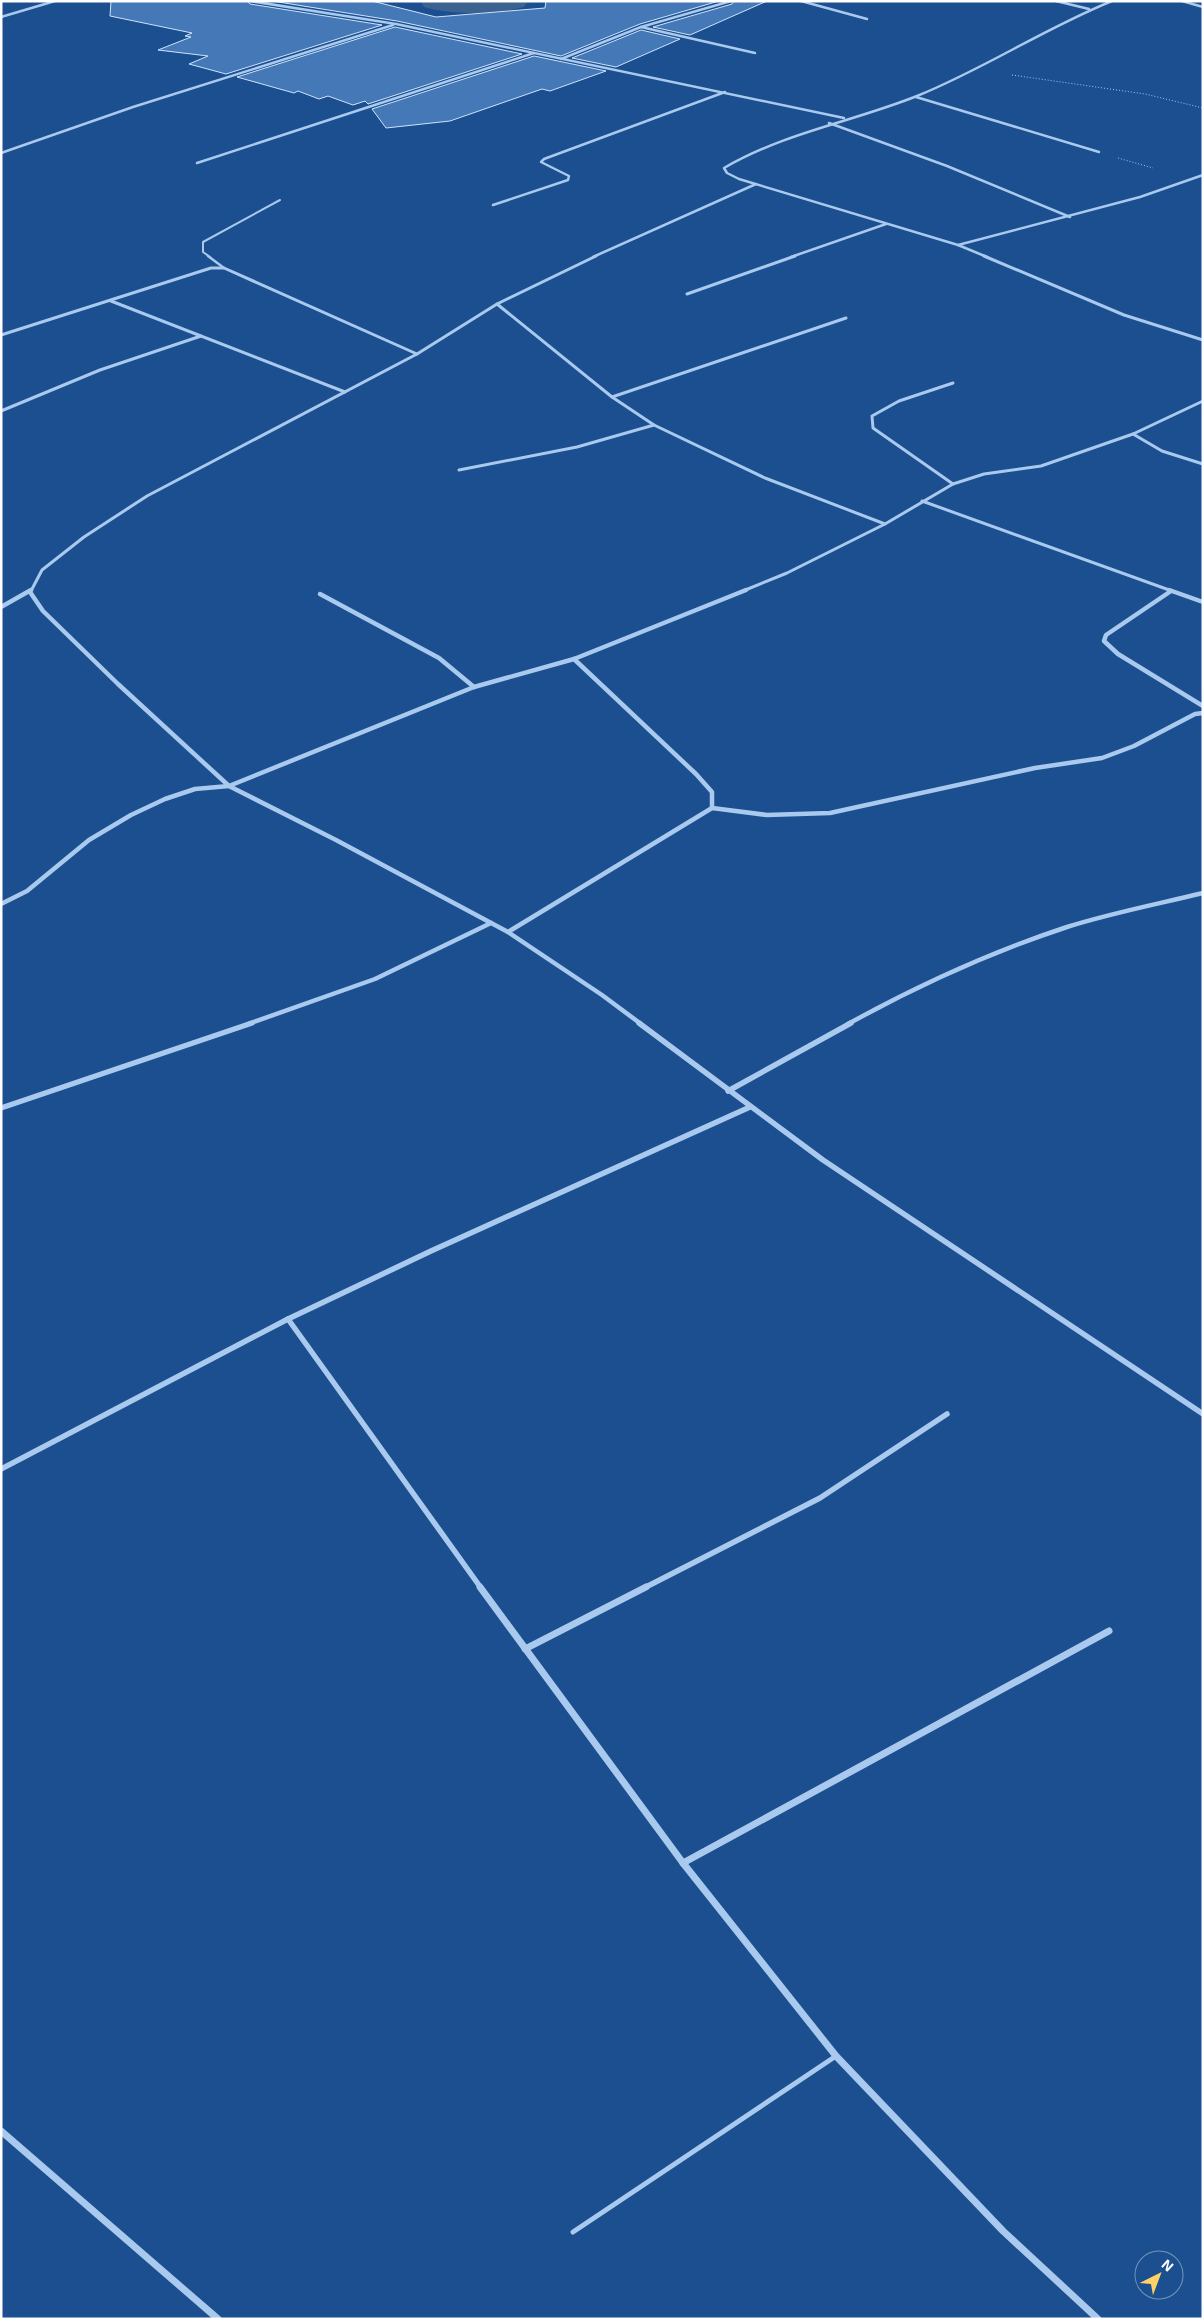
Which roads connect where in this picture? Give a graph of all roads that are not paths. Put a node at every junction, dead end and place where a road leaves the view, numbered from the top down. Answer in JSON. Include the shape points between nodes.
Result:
{"nodes":[{"id":1,"x":55,"y":1,"type":"edge"},
{"id":2,"x":250,"y":1,"type":"edge"},
{"id":3,"x":731,"y":1,"type":"edge"},
{"id":4,"x":801,"y":1,"type":"edge"},
{"id":5,"x":1056,"y":1,"type":"edge"},
{"id":6,"x":1112,"y":1,"type":"edge"},
{"id":7,"x":1182,"y":1,"type":"edge"},
{"id":8,"x":1203,"y":7,"type":"edge"},
{"id":9,"x":1089,"y":10,"type":"junction"},
{"id":10,"x":1,"y":17,"type":"edge"},
{"id":11,"x":866,"y":19,"type":"dead end"},
{"id":12,"x":396,"y":24,"type":"junction"},
{"id":13,"x":641,"y":27,"type":"junction"},
{"id":14,"x":534,"y":53,"type":"junction"},
{"id":15,"x":755,"y":53,"type":"dead end"},
{"id":16,"x":561,"y":59,"type":"junction"},
{"id":17,"x":726,"y":92,"type":"junction"},
{"id":18,"x":916,"y":97,"type":"junction"},
{"id":19,"x":845,"y":118,"type":"junction"},
{"id":20,"x":829,"y":124,"type":"junction"},
{"id":21,"x":1099,"y":152,"type":"road end"},
{"id":22,"x":1,"y":153,"type":"edge"},
{"id":23,"x":197,"y":163,"type":"dead end"},
{"id":24,"x":1203,"y":175,"type":"edge"},
{"id":25,"x":756,"y":184,"type":"junction"},
{"id":26,"x":280,"y":200,"type":"dead end"},
{"id":27,"x":493,"y":205,"type":"dead end"},
{"id":28,"x":1070,"y":217,"type":"junction"},
{"id":29,"x":887,"y":224,"type":"junction"},
{"id":30,"x":958,"y":246,"type":"junction"},
{"id":31,"x":224,"y":268,"type":"junction"},
{"id":32,"x":687,"y":294,"type":"dead end"},
{"id":33,"x":111,"y":301,"type":"junction"},
{"id":34,"x":497,"y":304,"type":"junction"},
{"id":35,"x":846,"y":318,"type":"dead end"},
{"id":36,"x":1,"y":335,"type":"edge"},
{"id":37,"x":201,"y":336,"type":"junction"},
{"id":38,"x":1203,"y":340,"type":"edge"},
{"id":39,"x":417,"y":354,"type":"junction"},
{"id":40,"x":953,"y":383,"type":"dead end"},
{"id":41,"x":345,"y":392,"type":"junction"},
{"id":42,"x":612,"y":397,"type":"junction"},
{"id":43,"x":1203,"y":401,"type":"edge"},
{"id":44,"x":1,"y":411,"type":"edge"},
{"id":45,"x":654,"y":425,"type":"junction"},
{"id":46,"x":1133,"y":434,"type":"junction"},
{"id":47,"x":1203,"y":464,"type":"edge"},
{"id":48,"x":459,"y":470,"type":"dead end"},
{"id":49,"x":953,"y":484,"type":"junction"},
{"id":50,"x":922,"y":501,"type":"junction"},
{"id":51,"x":885,"y":524,"type":"junction"},
{"id":52,"x":1171,"y":590,"type":"junction"},
{"id":53,"x":30,"y":592,"type":"junction"},
{"id":54,"x":320,"y":594,"type":"dead end"},
{"id":55,"x":1203,"y":602,"type":"edge"},
{"id":56,"x":1,"y":607,"type":"edge"},
{"id":57,"x":574,"y":659,"type":"junction"},
{"id":58,"x":474,"y":687,"type":"junction"},
{"id":59,"x":1203,"y":706,"type":"edge"},
{"id":60,"x":1203,"y":713,"type":"edge"},
{"id":61,"x":229,"y":786,"type":"junction"},
{"id":62,"x":712,"y":808,"type":"junction"},
{"id":63,"x":1203,"y":893,"type":"edge"},
{"id":64,"x":1,"y":904,"type":"edge"},
{"id":65,"x":491,"y":923,"type":"junction"},
{"id":66,"x":508,"y":932,"type":"junction"},
{"id":67,"x":728,"y":1091,"type":"junction"},
{"id":68,"x":750,"y":1107,"type":"junction"},
{"id":69,"x":1,"y":1108,"type":"edge"},
{"id":70,"x":288,"y":1319,"type":"junction"},
{"id":71,"x":946,"y":1414,"type":"dead end"},
{"id":72,"x":1203,"y":1414,"type":"edge"},
{"id":73,"x":1,"y":1469,"type":"edge"},
{"id":74,"x":1109,"y":1631,"type":"dead end"},
{"id":75,"x":525,"y":1649,"type":"junction"},
{"id":76,"x":683,"y":1863,"type":"junction"},
{"id":77,"x":836,"y":2056,"type":"junction"},
{"id":78,"x":1,"y":2131,"type":"edge"},
{"id":79,"x":573,"y":2232,"type":"dead end"},
{"id":80,"x":218,"y":2319,"type":"edge"},
{"id":81,"x":1098,"y":2319,"type":"edge"}],
"edges":[{"from":1,"to":10,"type":"street"},
{"from":2,"to":12,"type":"street"},
{"from":3,"to":13,"type":"street"},
{"from":4,"to":11,"type":"street"},
{"from":5,"to":9,"type":"street"},
{"from":6,"to":9,"type":"street"},
{"from":7,"to":8,"type":"street"},
{"from":9,"to":18,"type":"street"},
{"from":12,"to":14,"type":"street"},
{"from":12,"to":22,"type":"street","via":[[150,101]]},
{"from":13,"to":15,"type":"street"},
{"from":13,"to":16,"type":"street"},
{"from":14,"to":16,"type":"street"},
{"from":14,"to":23,"type":"street"},
{"from":16,"to":17,"type":"street"},
{"from":17,"to":19,"type":"street"},
{"from":17,"to":27,"type":"street","via":[[544,159],[541,162],[569,176],[568,180]]},
{"from":18,"to":19,"type":"street"},
{"from":18,"to":21,"type":"street"},
{"from":19,"to":20,"type":"street"},
{"from":20,"to":25,"type":"street","via":[[762,148],[724,168]]},
{"from":20,"to":28,"type":"street","via":[[947,166]]},
{"from":24,"to":28,"type":"street"},
{"from":25,"to":29,"type":"street"},
{"from":25,"to":34,"type":"street","via":[[545,279]]},
{"from":26,"to":31,"type":"lane","via":[[203,242],[203,252]]},
{"from":28,"to":30,"type":"street"},
{"from":29,"to":30,"type":"street"},
{"from":29,"to":32,"type":"street"},
{"from":30,"to":38,"type":"street","via":[[1124,315]]},
{"from":31,"to":33,"type":"street","via":[[212,268]]},
{"from":31,"to":39,"type":"street"},
{"from":33,"to":36,"type":"street"},
{"from":33,"to":37,"type":"street"},
{"from":34,"to":39,"type":"street"},
{"from":34,"to":42,"type":"street"},
{"from":35,"to":42,"type":"street"},
{"from":37,"to":41,"type":"street"},
{"from":37,"to":44,"type":"street","via":[[56,385]]},
{"from":39,"to":41,"type":"street"},
{"from":40,"to":49,"type":"street","via":[[899,402],[872,416],[873,428]]},
{"from":41,"to":53,"type":"street","via":[[156,492],[100,527],[42,570]]},
{"from":42,"to":45,"type":"street"},
{"from":43,"to":46,"type":"street"},
{"from":45,"to":48,"type":"street","via":[[577,446]]},
{"from":45,"to":51,"type":"street","via":[[765,478]]},
{"from":46,"to":47,"type":"street","via":[[1162,450]]},
{"from":46,"to":49,"type":"street","via":[[1041,466],[984,474]]},
{"from":49,"to":50,"type":"street"},
{"from":50,"to":51,"type":"street"},
{"from":50,"to":52,"type":"street"},
{"from":51,"to":57,"type":"street","via":[[787,573]]},
{"from":52,"to":55,"type":"street"},
{"from":52,"to":59,"type":"street","via":[[1106,635],[1104,641],[1118,654]]},
{"from":53,"to":56,"type":"street"},
{"from":53,"to":61,"type":"street","via":[[43,612]]},
{"from":54,"to":58,"type":"street","via":[[439,658]]},
{"from":57,"to":58,"type":"street"},
{"from":57,"to":62,"type":"street","via":[[696,774],[712,792]]},
{"from":58,"to":61,"type":"street"},
{"from":60,"to":62,"type":"street","via":[[1194,714],[1134,746],[1102,758],[1035,768],[830,813],[767,815]]},
{"from":61,"to":64,"type":"street","via":[[195,790],[165,799],[132,815],[89,840],[27,891]]},
{"from":61,"to":65,"type":"street"},
{"from":62,"to":66,"type":"street"},
{"from":63,"to":67,"type":"street","via":[[1067,928],[990,957],[898,997]]},
{"from":65,"to":66,"type":"street"},
{"from":65,"to":69,"type":"street","via":[[375,979],[310,1004]]},
{"from":66,"to":67,"type":"street","via":[[602,995]]},
{"from":67,"to":68,"type":"street"},
{"from":68,"to":70,"type":"street"},
{"from":68,"to":72,"type":"street","via":[[823,1160]]},
{"from":70,"to":73,"type":"street"},
{"from":70,"to":75,"type":"street"},
{"from":71,"to":75,"type":"street","via":[[820,1498]]},
{"from":74,"to":76,"type":"street"},
{"from":75,"to":76,"type":"street"},
{"from":76,"to":77,"type":"street"},
{"from":77,"to":79,"type":"lane"},
{"from":77,"to":81,"type":"street","via":[[1003,2231]]},
{"from":78,"to":80,"type":"street"}]}
